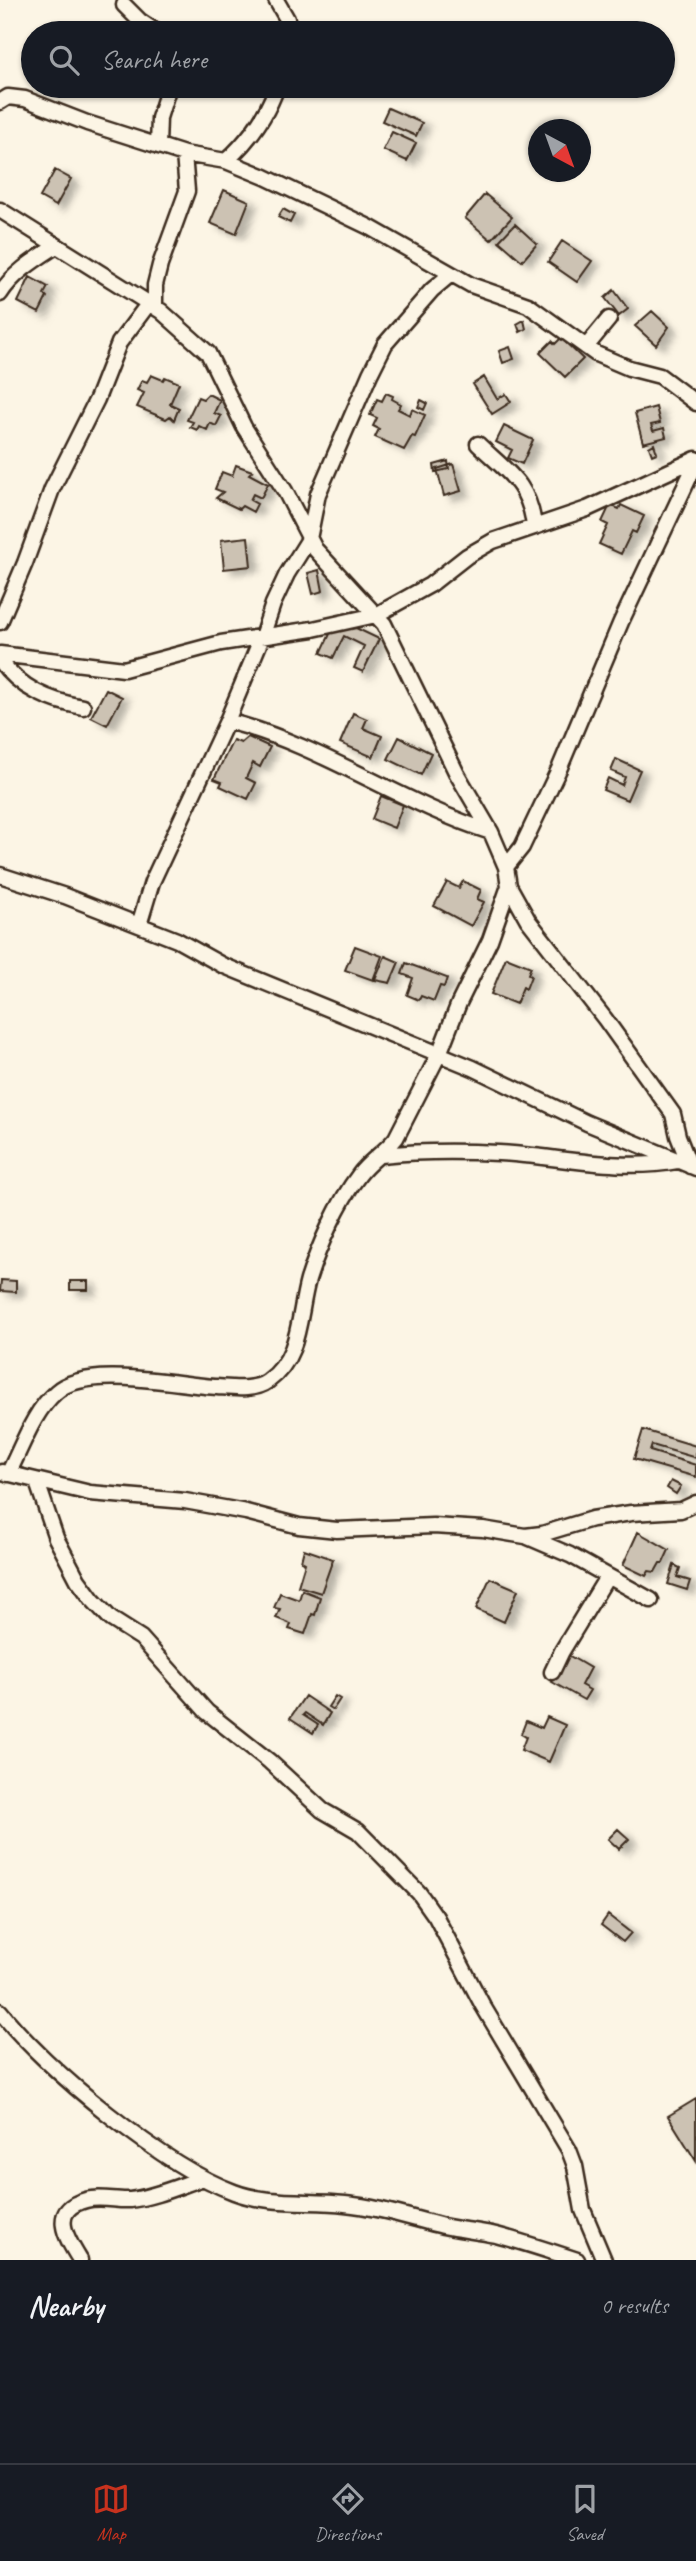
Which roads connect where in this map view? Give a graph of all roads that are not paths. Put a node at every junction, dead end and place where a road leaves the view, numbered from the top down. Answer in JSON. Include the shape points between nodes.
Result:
{"nodes":[{"id":1,"x":276,"y":0,"type":"edge"},
{"id":2,"x":124,"y":5,"type":"dead end"},
{"id":3,"x":140,"y":21,"type":"edge"},
{"id":4,"x":287,"y":21,"type":"edge"},
{"id":5,"x":165,"y":98,"type":"edge"},
{"id":6,"x":271,"y":98,"type":"edge"},
{"id":7,"x":0,"y":102,"type":"edge"},
{"id":8,"x":158,"y":146,"type":"junction"},
{"id":9,"x":184,"y":154,"type":"junction"},
{"id":10,"x":226,"y":161,"type":"junction"},
{"id":11,"x":0,"y":210,"type":"edge"},
{"id":12,"x":56,"y":246,"type":"junction"},
{"id":13,"x":451,"y":274,"type":"junction"},
{"id":14,"x":0,"y":294,"type":"edge"},
{"id":15,"x":152,"y":305,"type":"junction"},
{"id":16,"x":609,"y":319,"type":"dead end"},
{"id":17,"x":586,"y":347,"type":"junction"},
{"id":18,"x":696,"y":403,"type":"edge"},
{"id":19,"x":478,"y":444,"type":"dead end"},
{"id":20,"x":696,"y":461,"type":"edge"},
{"id":21,"x":534,"y":526,"type":"junction"},
{"id":22,"x":309,"y":539,"type":"junction"},
{"id":23,"x":376,"y":615,"type":"junction"},
{"id":24,"x":0,"y":622,"type":"edge"},
{"id":25,"x":262,"y":636,"type":"junction"},
{"id":26,"x":0,"y":654,"type":"edge"},
{"id":27,"x":0,"y":660,"type":"edge"},
{"id":28,"x":83,"y":707,"type":"dead end"},
{"id":29,"x":227,"y":721,"type":"junction"},
{"id":30,"x":491,"y":832,"type":"junction"},
{"id":31,"x":506,"y":867,"type":"junction"},
{"id":32,"x":0,"y":875,"type":"edge"},
{"id":33,"x":509,"y":886,"type":"junction"},
{"id":34,"x":139,"y":925,"type":"junction"},
{"id":35,"x":439,"y":1054,"type":"junction"},
{"id":36,"x":381,"y":1155,"type":"junction"},
{"id":37,"x":688,"y":1165,"type":"edge"},
{"id":38,"x":4,"y":1473,"type":"edge"},
{"id":39,"x":37,"y":1482,"type":"junction"},
{"id":40,"x":696,"y":1503,"type":"edge"},
{"id":41,"x":525,"y":1536,"type":"junction"},
{"id":42,"x":607,"y":1577,"type":"junction"},
{"id":43,"x":651,"y":1600,"type":"dead end"},
{"id":44,"x":552,"y":1672,"type":"dead end"},
{"id":45,"x":0,"y":2011,"type":"edge"},
{"id":46,"x":203,"y":2178,"type":"junction"},
{"id":47,"x":80,"y":2260,"type":"edge"},
{"id":48,"x":577,"y":2260,"type":"edge"},
{"id":49,"x":604,"y":2260,"type":"edge"}],
"edges":[{"from":1,"to":4,"type":"street"},
{"from":2,"to":3,"type":"street"},
{"from":5,"to":8,"type":"street"},
{"from":6,"to":10,"type":"street","via":[[246,142]]},
{"from":7,"to":8,"type":"street","via":[[8,97],[25,99]]},
{"from":8,"to":9,"type":"street"},
{"from":9,"to":10,"type":"street"},
{"from":9,"to":15,"type":"street","via":[[187,191],[160,264]]},
{"from":10,"to":13,"type":"street","via":[[369,227]]},
{"from":11,"to":12,"type":"street"},
{"from":12,"to":14,"type":"street"},
{"from":12,"to":15,"type":"street"},
{"from":13,"to":17,"type":"street","via":[[528,304]]},
{"from":13,"to":22,"type":"street","via":[[386,344],[318,494]]},
{"from":15,"to":22,"type":"street","via":[[208,353],[244,427]]},
{"from":15,"to":24,"type":"street","via":[[119,343],[52,489]]},
{"from":16,"to":17,"type":"street"},
{"from":17,"to":18,"type":"street","via":[[606,359],[660,376]]},
{"from":19,"to":21,"type":"street","via":[[520,484],[531,503]]},
{"from":20,"to":21,"type":"street","via":[[587,509]]},
{"from":20,"to":31,"type":"street","via":[[565,757],[522,846]]},
{"from":21,"to":23,"type":"street","via":[[478,549],[430,585]]},
{"from":22,"to":23,"type":"street"},
{"from":22,"to":25,"type":"street","via":[[287,574]]},
{"from":23,"to":25,"type":"street"},
{"from":23,"to":30,"type":"street"},
{"from":25,"to":26,"type":"street","via":[[124,669]]},
{"from":25,"to":29,"type":"street"},
{"from":27,"to":28,"type":"street","via":[[18,681],[42,696]]},
{"from":29,"to":30,"type":"street","via":[[294,744],[433,810]]},
{"from":29,"to":34,"type":"street","via":[[152,882]]},
{"from":30,"to":31,"type":"street"},
{"from":31,"to":33,"type":"street"},
{"from":32,"to":34,"type":"street"},
{"from":33,"to":35,"type":"street"},
{"from":33,"to":37,"type":"street","via":[[527,920],[673,1114]]},
{"from":34,"to":35,"type":"street","via":[[222,965]]},
{"from":35,"to":36,"type":"street","via":[[396,1138]]},
{"from":35,"to":37,"type":"street"},
{"from":36,"to":37,"type":"street","via":[[499,1153]]},
{"from":36,"to":38,"type":"street","via":[[360,1173],[333,1222],[308,1281],[289,1360],[271,1380],[257,1387],[235,1388],[111,1377],[81,1379],[57,1390]]},
{"from":38,"to":39,"type":"street"},
{"from":39,"to":41,"type":"street","via":[[90,1493],[185,1501],[312,1528],[444,1526]]},
{"from":39,"to":49,"type":"street","via":[[56,1538],[92,1599],[111,1619],[141,1638],[207,1712],[322,1810],[358,1831],[419,1893],[569,2150],[583,2210]]},
{"from":40,"to":41,"type":"street","via":[[681,1510],[592,1519]]},
{"from":41,"to":42,"type":"street"},
{"from":42,"to":43,"type":"street"},
{"from":42,"to":44,"type":"street"},
{"from":45,"to":46,"type":"street","via":[[89,2097]]},
{"from":46,"to":47,"type":"street","via":[[148,2196],[86,2200],[70,2207],[64,2229]]},
{"from":46,"to":48,"type":"street","via":[[236,2193],[386,2211]]}]}
